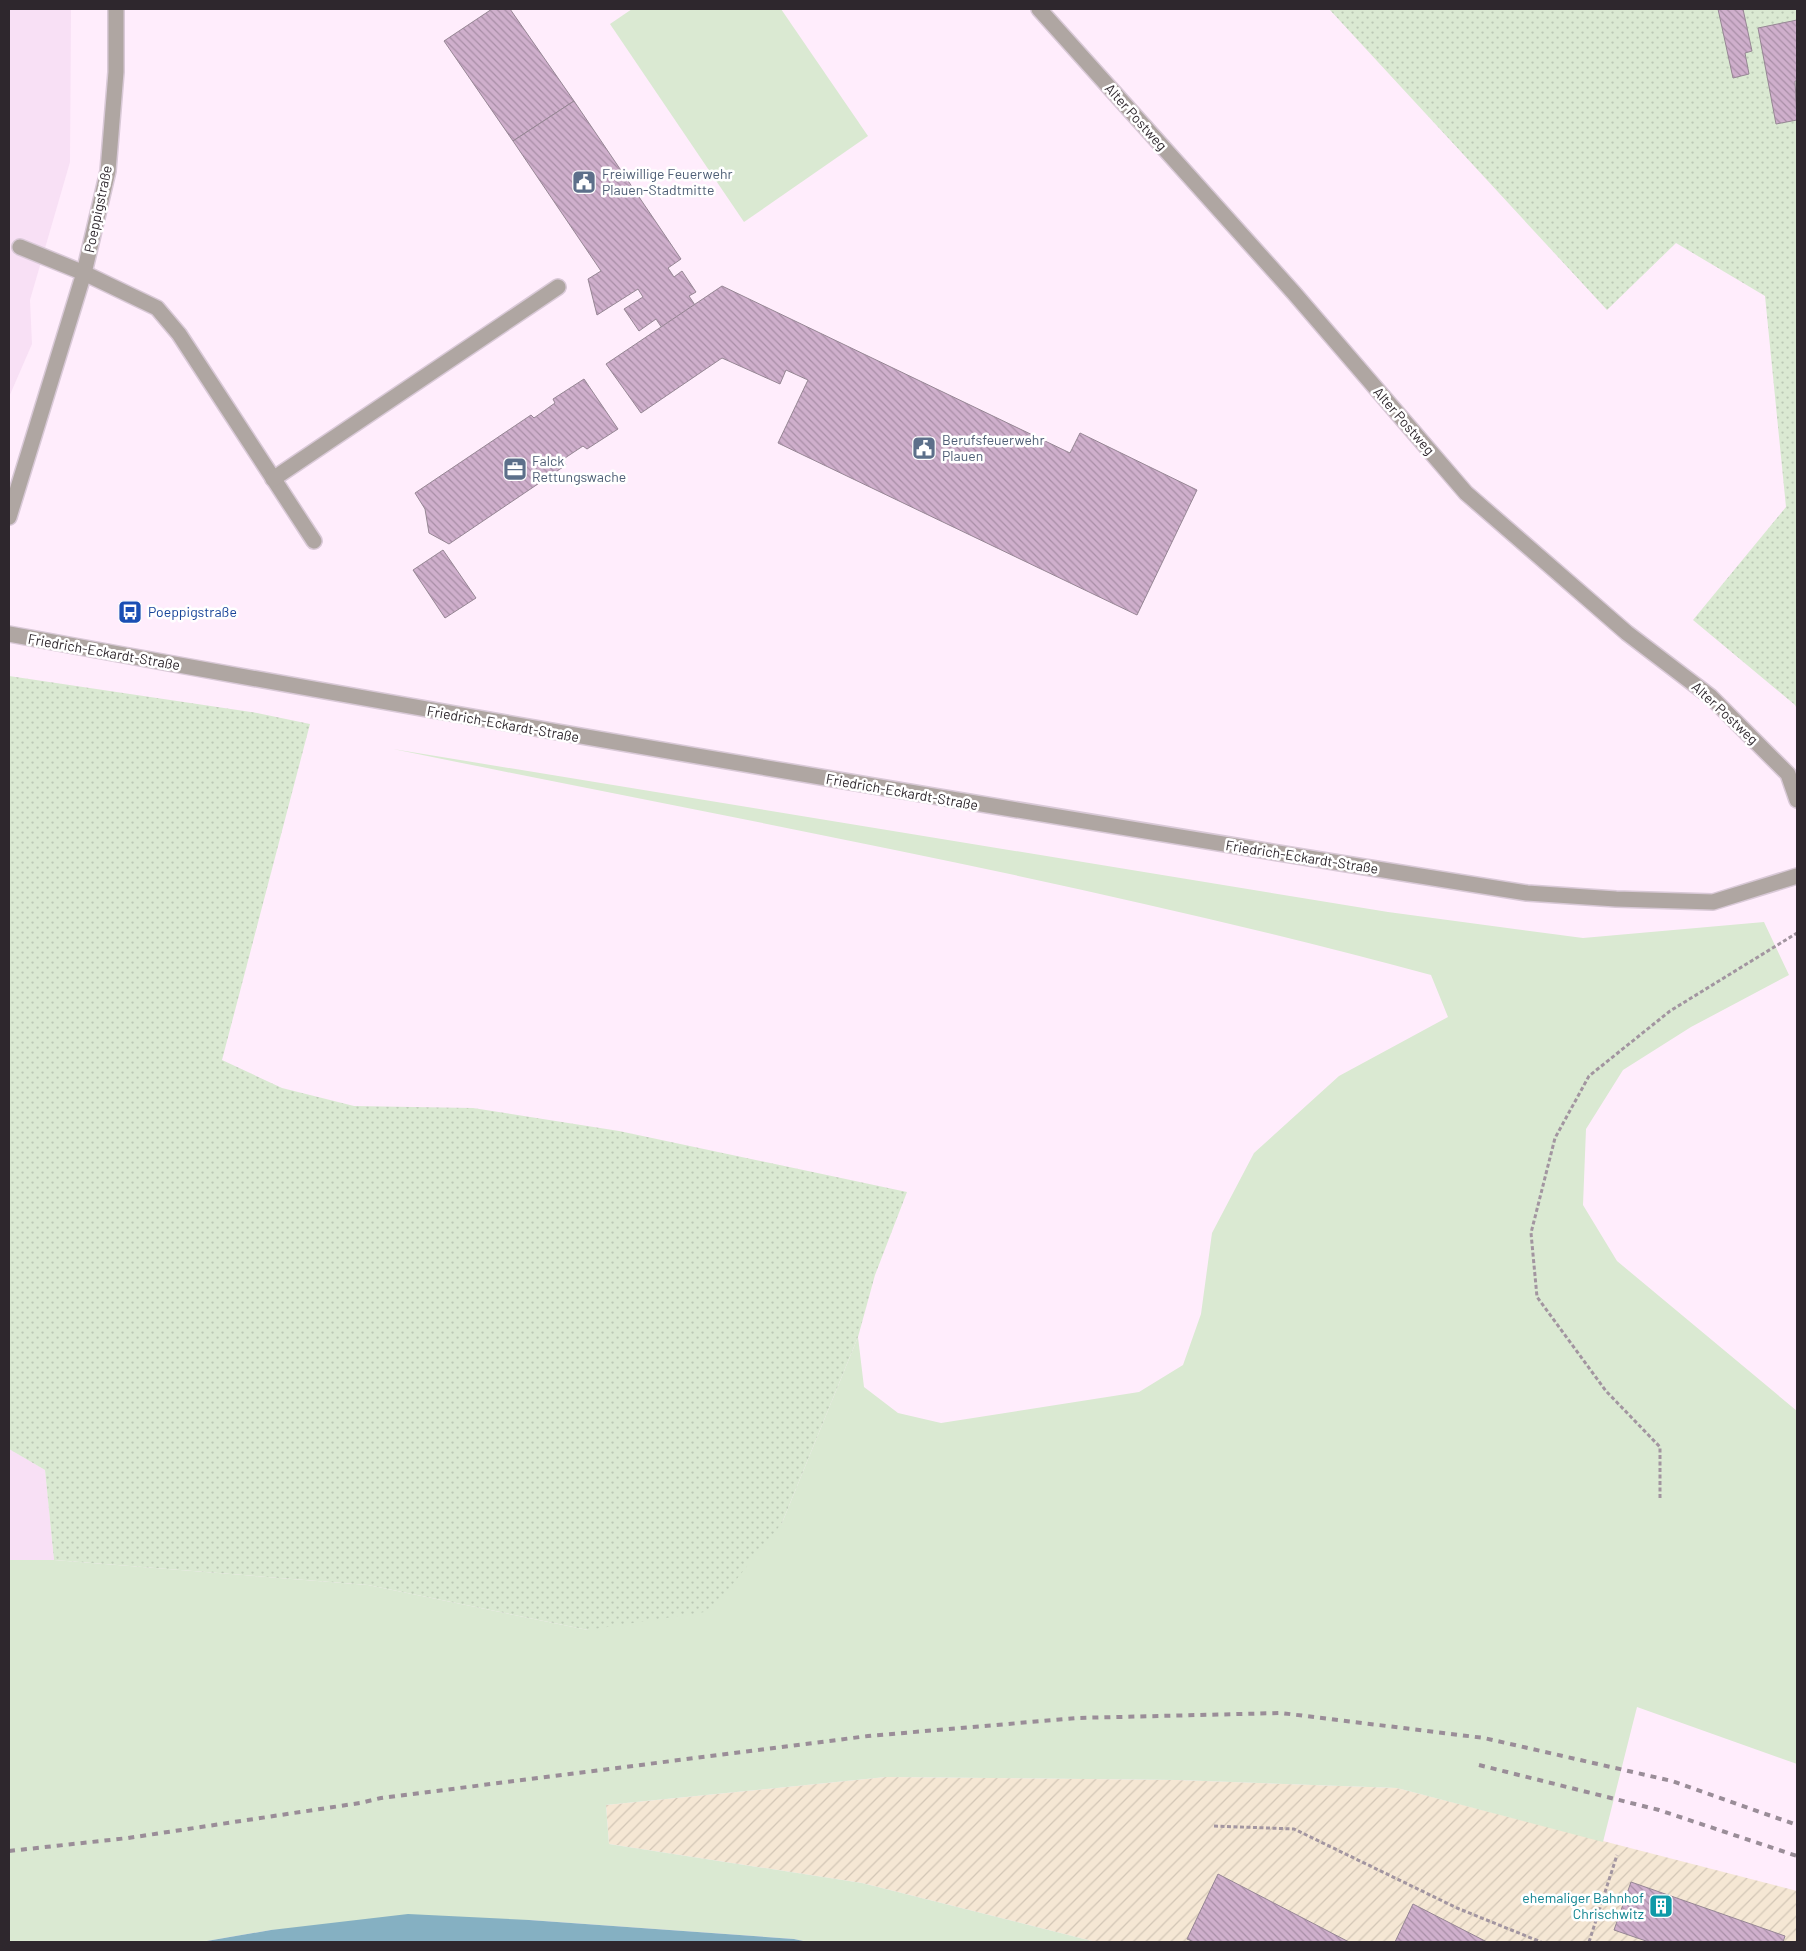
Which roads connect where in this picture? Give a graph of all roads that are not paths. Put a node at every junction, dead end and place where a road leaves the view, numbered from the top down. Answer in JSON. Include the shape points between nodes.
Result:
{"nodes":[{"id":1,"x":116,"y":9,"type":"edge"},
{"id":2,"x":1039,"y":9,"type":"edge"},
{"id":3,"x":20,"y":247,"type":"dead end"},
{"id":4,"x":84,"y":273,"type":"junction"},
{"id":5,"x":558,"y":287,"type":"dead end"},
{"id":6,"x":273,"y":479,"type":"junction"},
{"id":7,"x":9,"y":517,"type":"edge"},
{"id":8,"x":314,"y":541,"type":"dead end"},
{"id":9,"x":9,"y":634,"type":"edge"},
{"id":10,"x":1797,"y":800,"type":"edge"},
{"id":11,"x":1797,"y":876,"type":"edge"}],
"edges":[{"from":1,"to":4,"type":"street","name":"Poeppigstraße","via":[[116,72],[108,171]]},
{"from":2,"to":10,"type":"street","name":"Alter Postweg","via":[[1294,293],[1466,494],[1627,633],[1711,697],[1788,774]]},
{"from":3,"to":4,"type":"street"},
{"from":4,"to":6,"type":"street","via":[[157,308],[179,334]]},
{"from":4,"to":7,"type":"street","name":"Poeppigstraße"},
{"from":5,"to":6,"type":"street"},
{"from":6,"to":8,"type":"street"},
{"from":9,"to":11,"type":"street","name":"Friedrich-Eckardt-Straße","via":[[378,702],[948,800],[1527,893],[1714,902]]}]}
